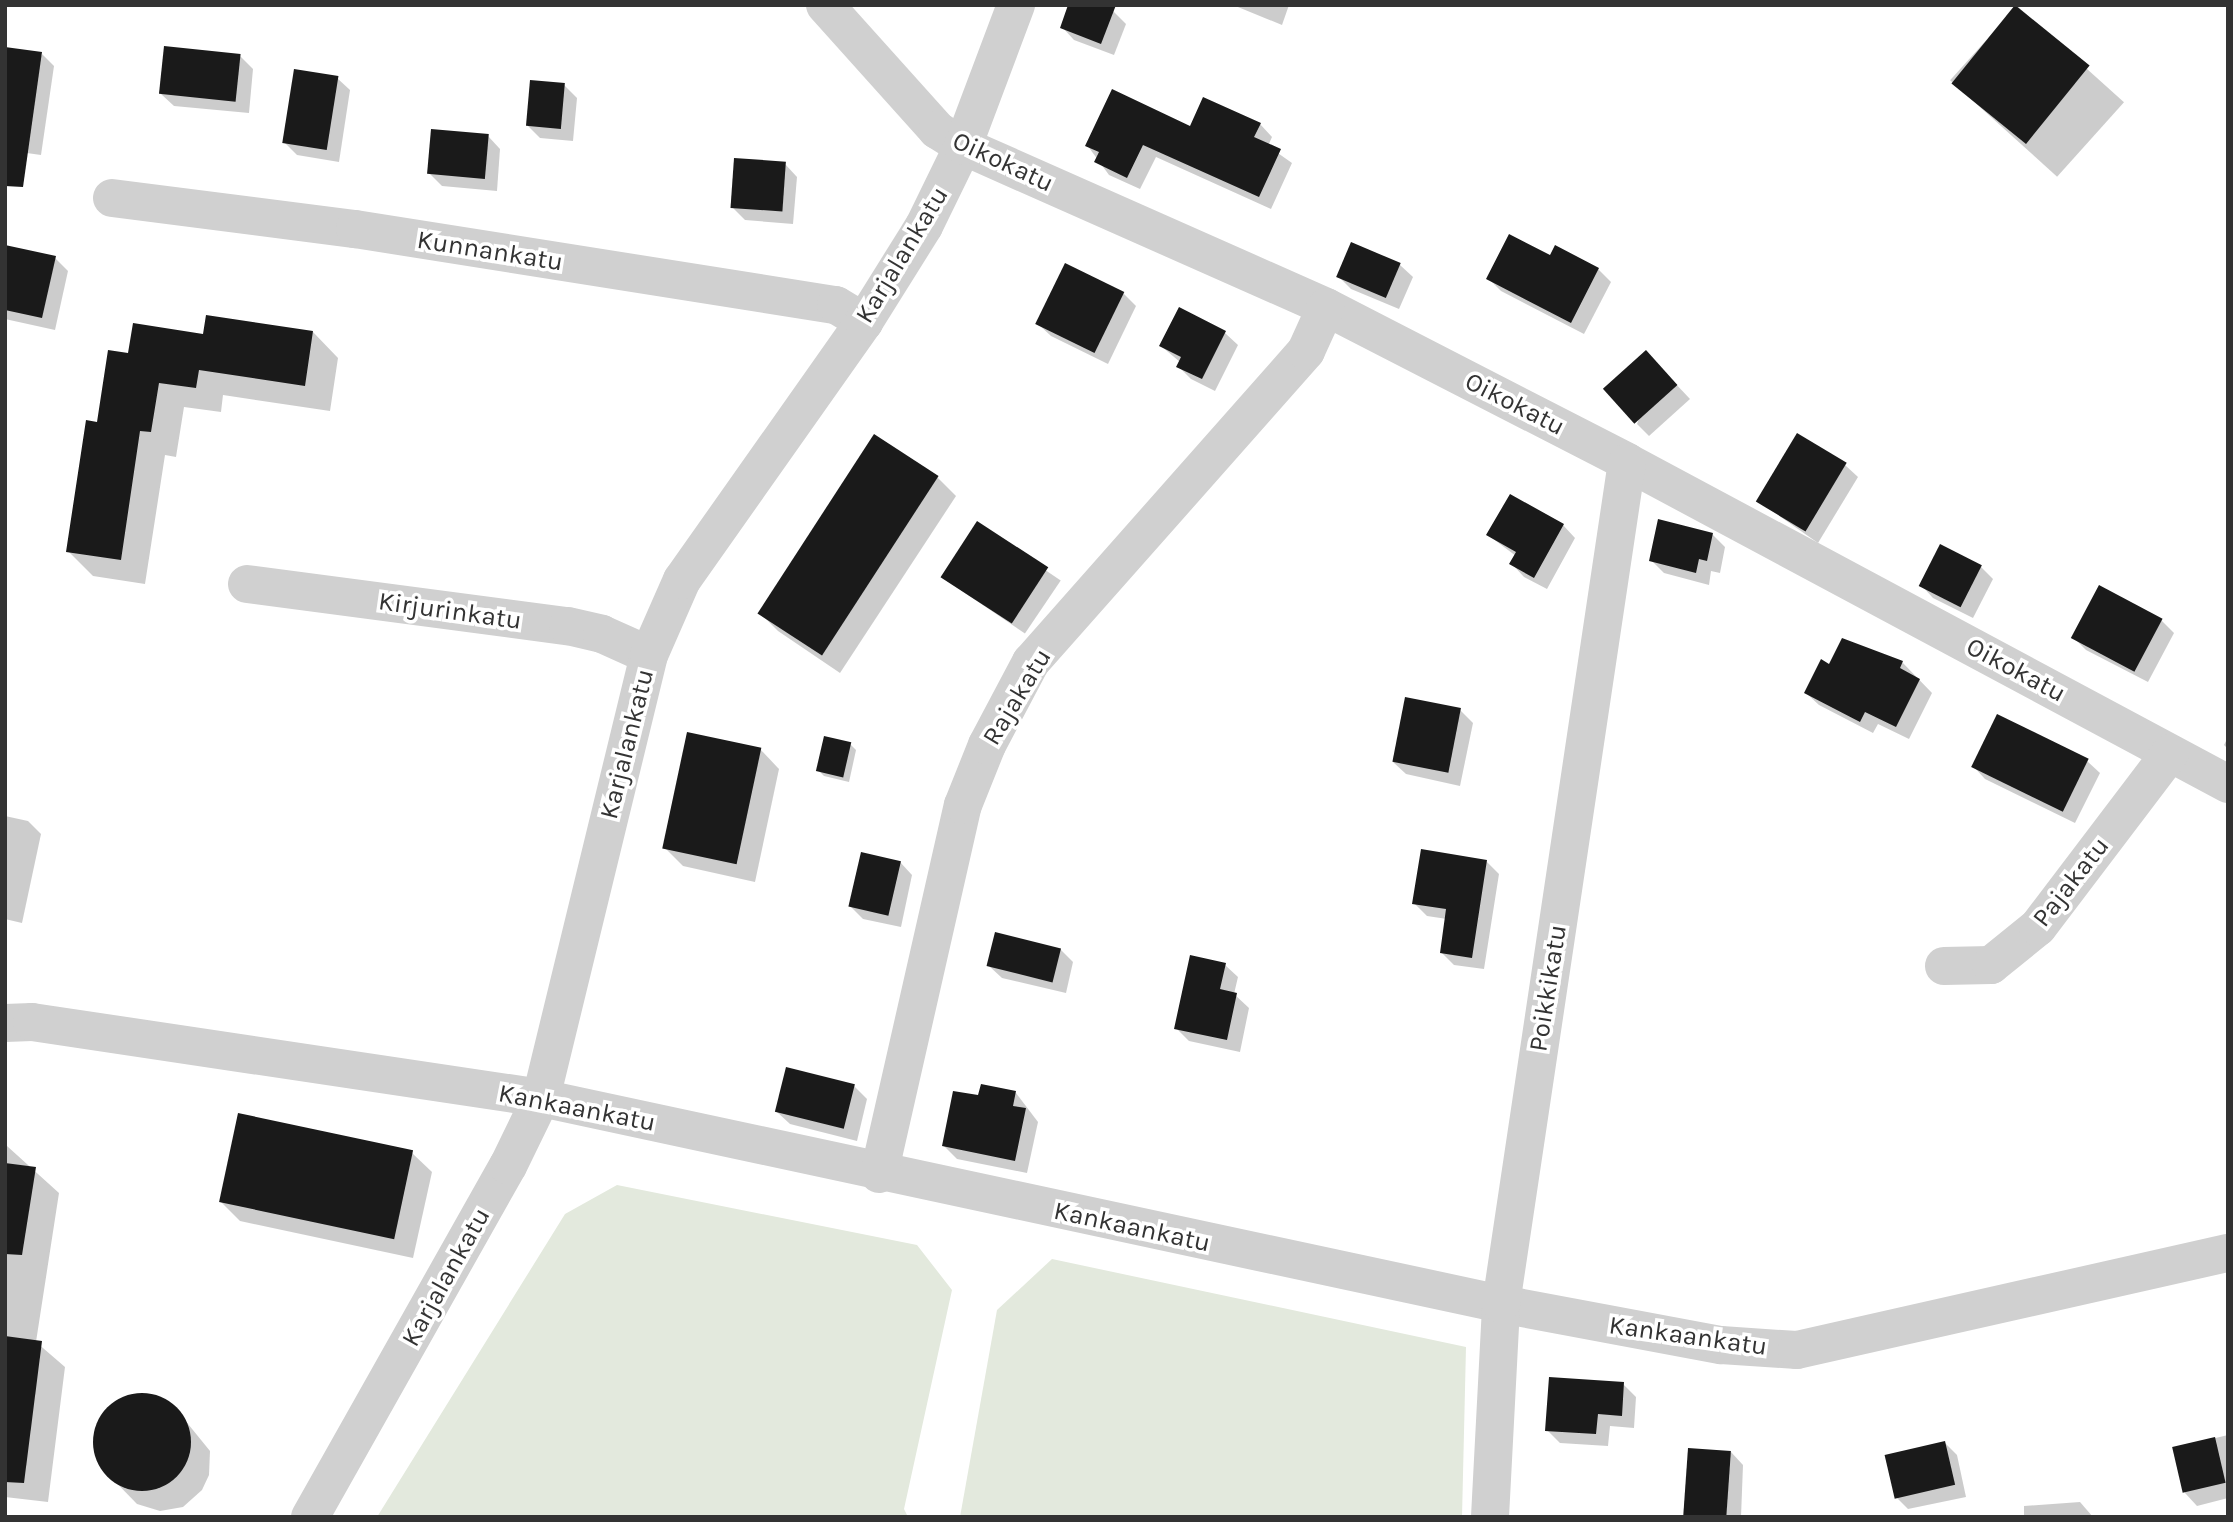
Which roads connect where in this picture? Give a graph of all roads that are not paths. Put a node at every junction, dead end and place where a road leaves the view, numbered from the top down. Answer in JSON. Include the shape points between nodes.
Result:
{"nodes":[{"id":1,"x":825,"y":5,"type":"edge"},
{"id":2,"x":1016,"y":5,"type":"edge"},
{"id":3,"x":962,"y":146,"type":"junction"},
{"id":4,"x":112,"y":198,"type":"dead end"},
{"id":5,"x":1326,"y":307,"type":"junction"},
{"id":6,"x":864,"y":322,"type":"junction"},
{"id":7,"x":1627,"y":461,"type":"junction"},
{"id":8,"x":247,"y":584,"type":"dead end"},
{"id":9,"x":649,"y":655,"type":"junction"},
{"id":10,"x":2171,"y":753,"type":"junction"},
{"id":11,"x":2228,"y":784,"type":"edge"},
{"id":12,"x":1944,"y":966,"type":"dead end"},
{"id":13,"x":14,"y":1018,"type":"edge"},
{"id":14,"x":541,"y":1098,"type":"junction"},
{"id":15,"x":879,"y":1174,"type":"junction"},
{"id":16,"x":2228,"y":1253,"type":"edge"},
{"id":17,"x":1501,"y":1304,"type":"junction"},
{"id":18,"x":310,"y":1517,"type":"edge"},
{"id":19,"x":1490,"y":1517,"type":"edge"}],
"edges":[{"from":1,"to":3,"type":"street","name":"Oikokatu","via":[[937,130]]},
{"from":2,"to":3,"type":"street","name":"Karjalankatu"},
{"from":3,"to":5,"type":"street","name":"Oikokatu"},
{"from":3,"to":6,"type":"street","name":"Karjalankatu","via":[[923,226]]},
{"from":4,"to":6,"type":"street","name":"Kunnankatu","via":[[355,229],[836,305]]},
{"from":5,"to":7,"type":"street","name":"Oikokatu"},
{"from":5,"to":15,"type":"street","name":"Rajakatu","via":[[1306,351],[1031,662],[987,745],[963,806]]},
{"from":6,"to":9,"type":"street","name":"Karjalankatu","via":[[682,580]]},
{"from":7,"to":10,"type":"street","name":"Oikokatu"},
{"from":7,"to":17,"type":"street","name":"Poikkikatu"},
{"from":8,"to":9,"type":"street","name":"Kirjurinkatu","via":[[569,626],[602,634]]},
{"from":9,"to":14,"type":"street","name":"Karjalankatu"},
{"from":10,"to":11,"type":"street","name":"Oikokatu"},
{"from":10,"to":12,"type":"street","name":"Pajakatu","via":[[2038,927],[1991,965]]},
{"from":13,"to":14,"type":"street","name":"Kankaankatu"},
{"from":14,"to":15,"type":"street","name":"Kankaankatu"},
{"from":14,"to":18,"type":"street","name":"Karjalankatu","via":[[508,1166]]},
{"from":15,"to":17,"type":"street","name":"Kankaankatu"},
{"from":16,"to":17,"type":"street","name":"Kankaankatu","via":[[1797,1350],[1721,1345]]},
{"from":17,"to":19,"type":"street","name":"Poikkikatu"}]}
